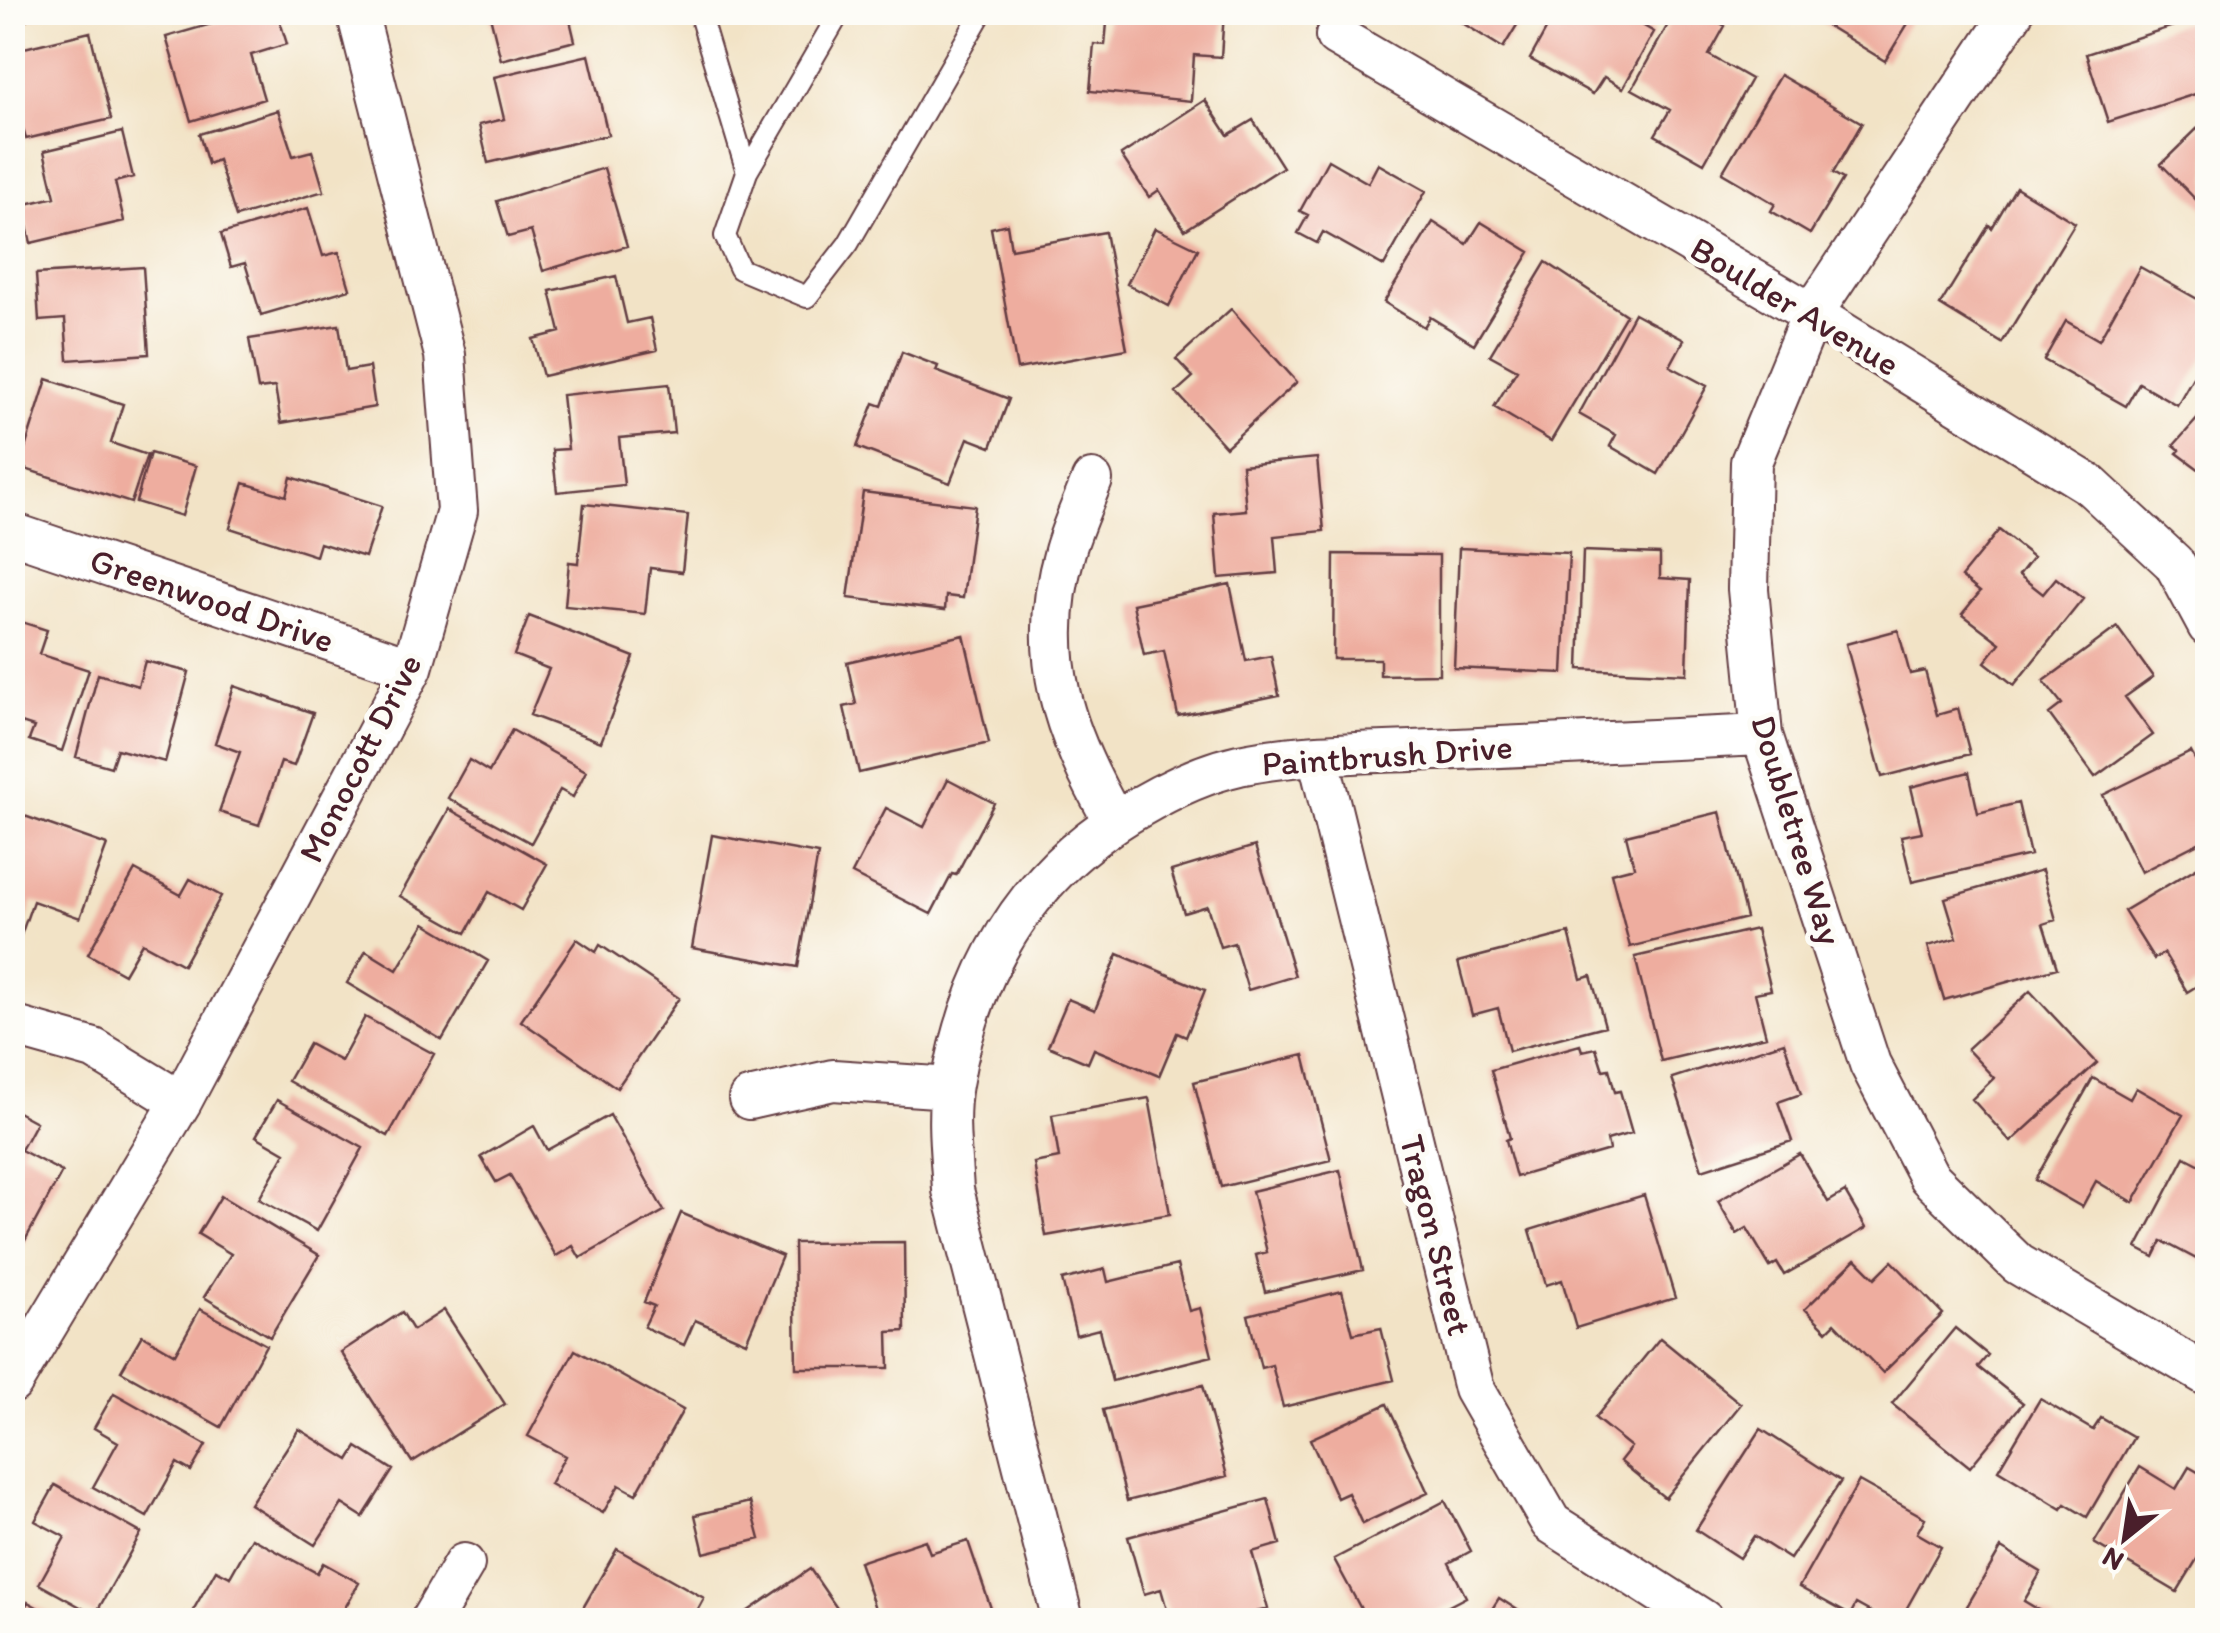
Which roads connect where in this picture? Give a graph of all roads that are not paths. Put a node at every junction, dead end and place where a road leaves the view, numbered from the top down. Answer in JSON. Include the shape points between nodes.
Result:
{"nodes":[{"id":1,"x":358,"y":12,"type":"edge"},
{"id":2,"x":699,"y":12,"type":"edge"},
{"id":3,"x":840,"y":12,"type":"edge"},
{"id":4,"x":982,"y":12,"type":"edge"},
{"id":5,"x":2013,"y":12,"type":"edge"},
{"id":6,"x":1336,"y":36,"type":"dead end"},
{"id":7,"x":747,"y":172,"type":"junction"},
{"id":8,"x":1812,"y":314,"type":"junction"},
{"id":9,"x":1092,"y":480,"type":"dead end"},
{"id":10,"x":12,"y":533,"type":"edge"},
{"id":11,"x":2208,"y":626,"type":"edge"},
{"id":12,"x":412,"y":668,"type":"junction"},
{"id":13,"x":1762,"y":735,"type":"junction"},
{"id":14,"x":1318,"y":756,"type":"junction"},
{"id":15,"x":1114,"y":821,"type":"junction"},
{"id":16,"x":12,"y":1026,"type":"edge"},
{"id":17,"x":951,"y":1088,"type":"junction"},
{"id":18,"x":749,"y":1099,"type":"dead end"},
{"id":19,"x":181,"y":1102,"type":"junction"},
{"id":20,"x":2208,"y":1376,"type":"edge"},
{"id":21,"x":12,"y":1383,"type":"edge"},
{"id":22,"x":464,"y":1564,"type":"dead end"},
{"id":23,"x":432,"y":1620,"type":"edge"},
{"id":24,"x":1063,"y":1620,"type":"edge"},
{"id":25,"x":1702,"y":1620,"type":"edge"}],
"edges":[{"from":1,"to":12,"type":"street","name":"Monocott Drive","via":[[444,355],[448,394],[457,511]]},
{"from":2,"to":7,"type":"lane"},
{"from":3,"to":7,"type":"lane"},
{"from":4,"to":7,"type":"lane","via":[[848,244],[807,297],[740,268],[724,236]]},
{"from":5,"to":8,"type":"street","name":"Doubletree Way"},
{"from":6,"to":8,"type":"street","name":"Boulder Avenue"},
{"from":8,"to":11,"type":"street","name":"Boulder Avenue","via":[[2090,485],[2174,563]]},
{"from":8,"to":13,"type":"street","name":"Doubletree Way","via":[[1751,462],[1748,588]]},
{"from":9,"to":15,"type":"street","via":[[1054,600],[1053,653],[1062,714]]},
{"from":10,"to":12,"type":"street","name":"Greenwood Drive"},
{"from":12,"to":19,"type":"street","name":"Monocott Drive"},
{"from":13,"to":14,"type":"street","name":"Paintbrush Drive"},
{"from":13,"to":20,"type":"street","name":"Doubletree Way","via":[[1870,1064],[1929,1178],[2018,1264]]},
{"from":14,"to":15,"type":"street","name":"Paintbrush Drive","via":[[1239,766],[1176,786]]},
{"from":14,"to":25,"type":"street","name":"Tragon Street","via":[[1474,1389],[1550,1523]]},
{"from":15,"to":17,"type":"street","name":"Paintbrush Drive","via":[[1034,892],[992,955],[966,1019]]},
{"from":16,"to":19,"type":"street","via":[[94,1049]]},
{"from":17,"to":18,"type":"street","via":[[833,1080]]},
{"from":17,"to":24,"type":"street","name":"Paintbrush Drive","via":[[953,1190]]},
{"from":19,"to":21,"type":"street","name":"Monocott Drive"},
{"from":22,"to":23,"type":"street"}]}
